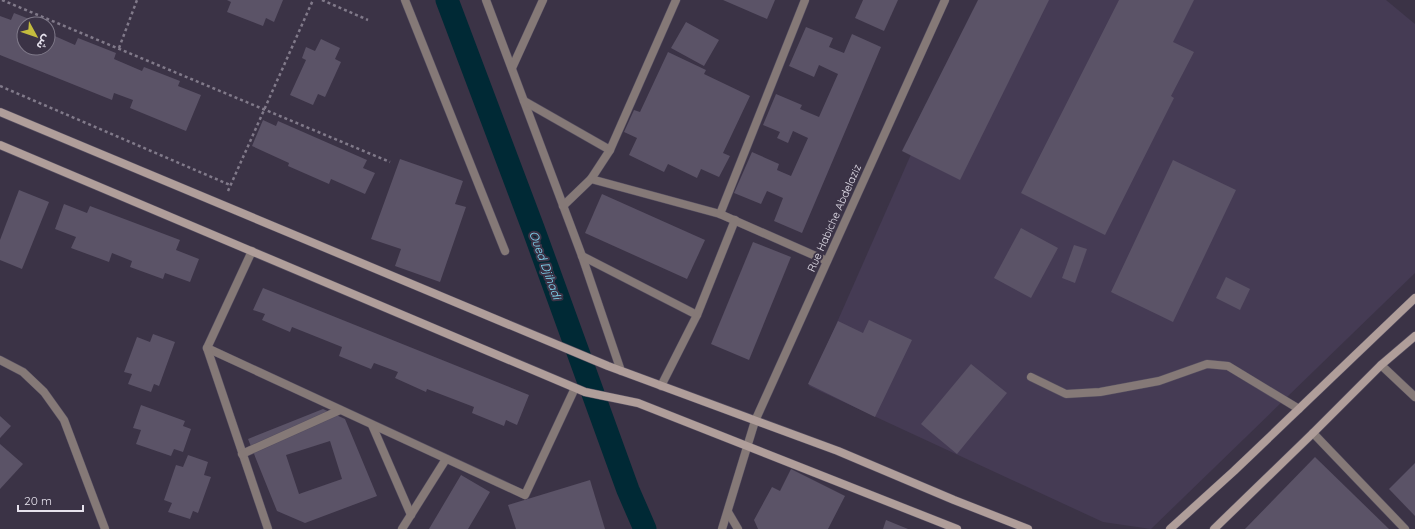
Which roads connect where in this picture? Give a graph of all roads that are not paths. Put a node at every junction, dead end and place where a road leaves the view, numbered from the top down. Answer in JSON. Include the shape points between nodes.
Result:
{"nodes":[{"id":1,"x":405,"y":0,"type":"edge"},
{"id":2,"x":486,"y":0,"type":"edge"},
{"id":3,"x":543,"y":0,"type":"edge"},
{"id":4,"x":676,"y":0,"type":"edge"},
{"id":5,"x":805,"y":0,"type":"edge"},
{"id":6,"x":945,"y":0,"type":"edge"},
{"id":7,"x":512,"y":68,"type":"junction"},
{"id":8,"x":524,"y":101,"type":"junction"},
{"id":9,"x":0,"y":112,"type":"edge"},
{"id":10,"x":0,"y":145,"type":"edge"},
{"id":11,"x":610,"y":150,"type":"junction"},
{"id":12,"x":591,"y":179,"type":"junction"},
{"id":13,"x":563,"y":206,"type":"junction"},
{"id":14,"x":720,"y":214,"type":"junction"},
{"id":15,"x":735,"y":220,"type":"junction"},
{"id":16,"x":505,"y":250,"type":"dead end"},
{"id":17,"x":252,"y":252,"type":"junction"},
{"id":18,"x":582,"y":256,"type":"junction"},
{"id":19,"x":827,"y":261,"type":"junction"},
{"id":20,"x":1415,"y":298,"type":"edge"},
{"id":21,"x":697,"y":315,"type":"junction"},
{"id":22,"x":1415,"y":336,"type":"edge"},
{"id":23,"x":207,"y":348,"type":"junction"},
{"id":24,"x":0,"y":360,"type":"edge"},
{"id":25,"x":1381,"y":365,"type":"junction"},
{"id":26,"x":621,"y":371,"type":"junction"},
{"id":27,"x":1031,"y":377,"type":"dead end"},
{"id":28,"x":661,"y":386,"type":"junction"},
{"id":29,"x":574,"y":388,"type":"junction"},
{"id":30,"x":1415,"y":397,"type":"edge"},
{"id":31,"x":1299,"y":409,"type":"junction"},
{"id":32,"x":340,"y":410,"type":"junction"},
{"id":33,"x":755,"y":421,"type":"junction"},
{"id":34,"x":372,"y":425,"type":"junction"},
{"id":35,"x":1313,"y":434,"type":"junction"},
{"id":36,"x":748,"y":447,"type":"junction"},
{"id":37,"x":242,"y":454,"type":"junction"},
{"id":38,"x":446,"y":459,"type":"junction"},
{"id":39,"x":728,"y":512,"type":"junction"},
{"id":40,"x":411,"y":514,"type":"junction"},
{"id":41,"x":105,"y":529,"type":"edge"},
{"id":42,"x":268,"y":529,"type":"edge"},
{"id":43,"x":402,"y":529,"type":"edge"},
{"id":44,"x":722,"y":529,"type":"edge"},
{"id":45,"x":738,"y":529,"type":"edge"},
{"id":46,"x":957,"y":529,"type":"edge"},
{"id":47,"x":1028,"y":529,"type":"edge"},
{"id":48,"x":1170,"y":529,"type":"edge"},
{"id":49,"x":1214,"y":529,"type":"edge"},
{"id":50,"x":1405,"y":529,"type":"edge"}],
"edges":[{"from":1,"to":16,"type":"street"},
{"from":2,"to":7,"type":"street"},
{"from":3,"to":7,"type":"street"},
{"from":4,"to":11,"type":"street"},
{"from":5,"to":14,"type":"street"},
{"from":6,"to":19,"type":"street","name":"Rue Habiche Abdelaziz"},
{"from":7,"to":8,"type":"street"},
{"from":8,"to":11,"type":"street"},
{"from":8,"to":13,"type":"street"},
{"from":9,"to":26,"type":"main road"},
{"from":10,"to":17,"type":"main road"},
{"from":11,"to":12,"type":"street"},
{"from":12,"to":13,"type":"street"},
{"from":12,"to":14,"type":"street"},
{"from":13,"to":18,"type":"street"},
{"from":14,"to":15,"type":"street"},
{"from":15,"to":19,"type":"street"},
{"from":15,"to":21,"type":"street"},
{"from":17,"to":23,"type":"street"},
{"from":17,"to":29,"type":"main road"},
{"from":18,"to":21,"type":"street"},
{"from":18,"to":26,"type":"street"},
{"from":19,"to":33,"type":"street","name":"Rue Habiche Abdelaziz"},
{"from":20,"to":31,"type":"main road"},
{"from":21,"to":28,"type":"street"},
{"from":22,"to":25,"type":"main road"},
{"from":23,"to":32,"type":"street"},
{"from":23,"to":37,"type":"street"},
{"from":24,"to":41,"type":"street","via":[[23,372],[44,392],[64,420]]},
{"from":25,"to":30,"type":"street"},
{"from":25,"to":35,"type":"main road"},
{"from":26,"to":28,"type":"main road"},
{"from":27,"to":31,"type":"street","via":[[1066,394],[1093,393],[1159,380],[1207,364],[1228,366]]},
{"from":28,"to":33,"type":"main road"},
{"from":29,"to":36,"type":"main road","via":[[638,403]]},
{"from":29,"to":38,"type":"street","via":[[525,495]]},
{"from":31,"to":48,"type":"main road"},
{"from":32,"to":34,"type":"street"},
{"from":32,"to":37,"type":"street"},
{"from":33,"to":36,"type":"street","name":"Rue Habiche Abdelaziz"},
{"from":33,"to":47,"type":"main road","via":[[838,451]]},
{"from":34,"to":38,"type":"street"},
{"from":34,"to":40,"type":"street"},
{"from":35,"to":49,"type":"main road"},
{"from":35,"to":50,"type":"street"},
{"from":36,"to":39,"type":"street","name":"Rue Habiche Abdelaziz"},
{"from":36,"to":46,"type":"main road"},
{"from":37,"to":42,"type":"street"},
{"from":38,"to":40,"type":"street"},
{"from":39,"to":44,"type":"street","name":"Rue Habiche Abdelaziz"},
{"from":39,"to":45,"type":"street"},
{"from":40,"to":43,"type":"street"}]}
